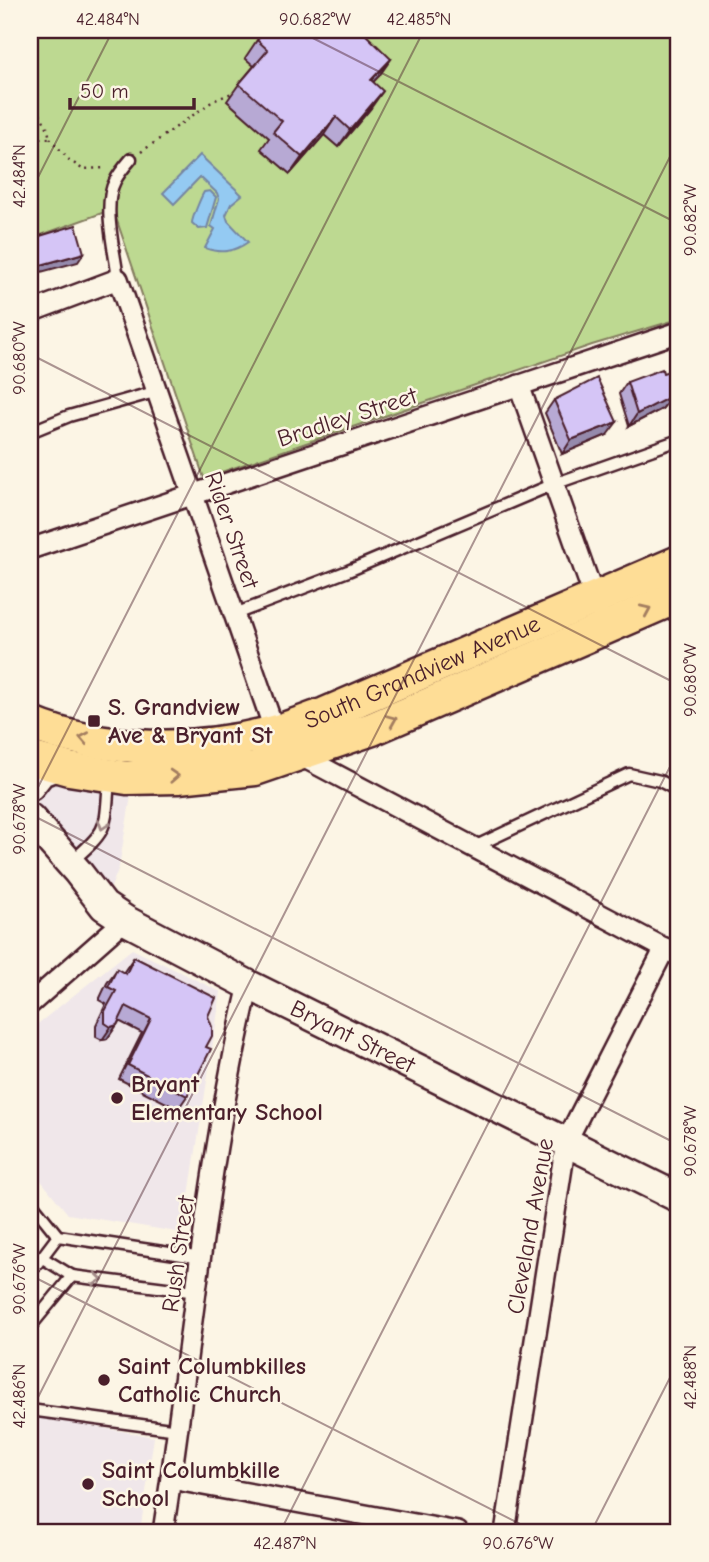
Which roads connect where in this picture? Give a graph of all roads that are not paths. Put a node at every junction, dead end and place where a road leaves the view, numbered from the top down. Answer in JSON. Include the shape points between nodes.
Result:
{"nodes":[{"id":1,"x":131,"y":159,"type":"road end"},
{"id":2,"x":118,"y":279,"type":"junction"},
{"id":3,"x":30,"y":312,"type":"edge"},
{"id":4,"x":679,"y":332,"type":"edge"},
{"id":5,"x":519,"y":385,"type":"junction"},
{"id":6,"x":158,"y":391,"type":"junction"},
{"id":7,"x":30,"y":432,"type":"edge"},
{"id":8,"x":679,"y":440,"type":"edge"},
{"id":9,"x":554,"y":484,"type":"junction"},
{"id":10,"x":194,"y":494,"type":"junction"},
{"id":11,"x":30,"y":549,"type":"edge"},
{"id":12,"x":679,"y":562,"type":"edge"},
{"id":13,"x":679,"y":596,"type":"edge"},
{"id":14,"x":595,"y":599,"type":"junction"},
{"id":15,"x":235,"y":614,"type":"junction"},
{"id":16,"x":605,"y":629,"type":"junction"},
{"id":17,"x":30,"y":723,"type":"edge"},
{"id":18,"x":275,"y":732,"type":"junction"},
{"id":19,"x":299,"y":755,"type":"junction"},
{"id":20,"x":44,"y":762,"type":"edge"},
{"id":21,"x":110,"y":775,"type":"junction"},
{"id":22,"x":30,"y":786,"type":"edge"},
{"id":23,"x":679,"y":791,"type":"edge"},
{"id":24,"x":30,"y":800,"type":"edge"},
{"id":25,"x":30,"y":818,"type":"edge"},
{"id":26,"x":50,"y":839,"type":"junction"},
{"id":27,"x":474,"y":847,"type":"junction"},
{"id":28,"x":70,"y":863,"type":"junction"},
{"id":29,"x":125,"y":920,"type":"junction"},
{"id":30,"x":672,"y":952,"type":"edge"},
{"id":31,"x":249,"y":985,"type":"junction"},
{"id":32,"x":30,"y":1004,"type":"edge"},
{"id":33,"x":566,"y":1142,"type":"junction"},
{"id":34,"x":679,"y":1198,"type":"edge"},
{"id":35,"x":30,"y":1200,"type":"edge"},
{"id":36,"x":58,"y":1236,"type":"junction"},
{"id":37,"x":41,"y":1257,"type":"junction"},
{"id":38,"x":202,"y":1258,"type":"junction"},
{"id":39,"x":30,"y":1273,"type":"edge"},
{"id":40,"x":72,"y":1276,"type":"junction"},
{"id":41,"x":197,"y":1292,"type":"junction"},
{"id":42,"x":30,"y":1327,"type":"edge"},
{"id":43,"x":30,"y":1410,"type":"edge"},
{"id":44,"x":178,"y":1430,"type":"junction"},
{"id":45,"x":171,"y":1479,"type":"junction"},
{"id":46,"x":163,"y":1532,"type":"edge"},
{"id":47,"x":458,"y":1532,"type":"edge"},
{"id":48,"x":505,"y":1532,"type":"edge"}],
"edges":[{"from":1,"to":2,"type":"lane","via":[[110,195]]},
{"from":2,"to":3,"type":"street"},
{"from":2,"to":6,"type":"street","name":"Rider Street"},
{"from":4,"to":5,"type":"street","name":"Bradley Street"},
{"from":5,"to":9,"type":"street"},
{"from":5,"to":10,"type":"street","name":"Bradley Street"},
{"from":6,"to":7,"type":"lane"},
{"from":6,"to":10,"type":"street","name":"Rider Street"},
{"from":8,"to":9,"type":"lane"},
{"from":9,"to":14,"type":"street"},
{"from":9,"to":15,"type":"lane"},
{"from":10,"to":11,"type":"street","name":"Bradley Street"},
{"from":10,"to":15,"type":"street","name":"Rider Street"},
{"from":12,"to":14,"type":"main road","name":"South Grandview Avenue"},
{"from":16,"to":13,"type":"main road","name":"South Grandview Avenue","one_way":true},
{"from":14,"to":16,"type":"street"},
{"from":14,"to":18,"type":"main road","name":"South Grandview Avenue"},
{"from":15,"to":18,"type":"street","name":"Rider Street"},
{"from":19,"to":16,"type":"main road","name":"South Grandview Avenue","one_way":true,"via":[[372,729]]},
{"from":18,"to":17,"type":"main road","name":"South Grandview Avenue","one_way":true,"via":[[199,745],[158,746],[82,738]]},
{"from":18,"to":19,"type":"street","name":"Rider Street"},
{"from":21,"to":19,"type":"main road","name":"South Grandview Avenue","one_way":true,"via":[[178,776],[255,769]]},
{"from":19,"to":27,"type":"street","name":"Rider Street"},
{"from":20,"to":21,"type":"main road","name":"South Grandview Avenue"},
{"from":20,"to":22,"type":"main road"},
{"from":21,"to":28,"type":"lane","one_way":true,"via":[[101,835]]},
{"from":23,"to":27,"type":"lane","via":[[629,774]]},
{"from":24,"to":26,"type":"main road"},
{"from":25,"to":26,"type":"main road"},
{"from":26,"to":28,"type":"main road","name":"Bryant Street"},
{"from":27,"to":30,"type":"street","name":"Rider Street"},
{"from":28,"to":29,"type":"main road","name":"Bryant Street","via":[[104,905]]},
{"from":29,"to":31,"type":"main road","name":"Bryant Street"},
{"from":29,"to":32,"type":"street"},
{"from":30,"to":33,"type":"street","name":"Cleveland Avenue"},
{"from":31,"to":33,"type":"main road","name":"Bryant Street"},
{"from":31,"to":38,"type":"street","name":"Rush Street"},
{"from":33,"to":34,"type":"main road","name":"Bryant Street"},
{"from":33,"to":48,"type":"street","name":"Cleveland Avenue"},
{"from":35,"to":36,"type":"lane"},
{"from":36,"to":37,"type":"lane"},
{"from":36,"to":38,"type":"lane"},
{"from":37,"to":39,"type":"lane"},
{"from":37,"to":40,"type":"lane"},
{"from":38,"to":41,"type":"street","name":"Rush Street"},
{"from":40,"to":41,"type":"lane","one_way":true},
{"from":40,"to":42,"type":"lane"},
{"from":41,"to":44,"type":"street","name":"Rush Street"},
{"from":43,"to":44,"type":"lane"},
{"from":44,"to":45,"type":"street","name":"Rush Street"},
{"from":45,"to":46,"type":"street","name":"Rush Street"},
{"from":45,"to":47,"type":"street"}]}
